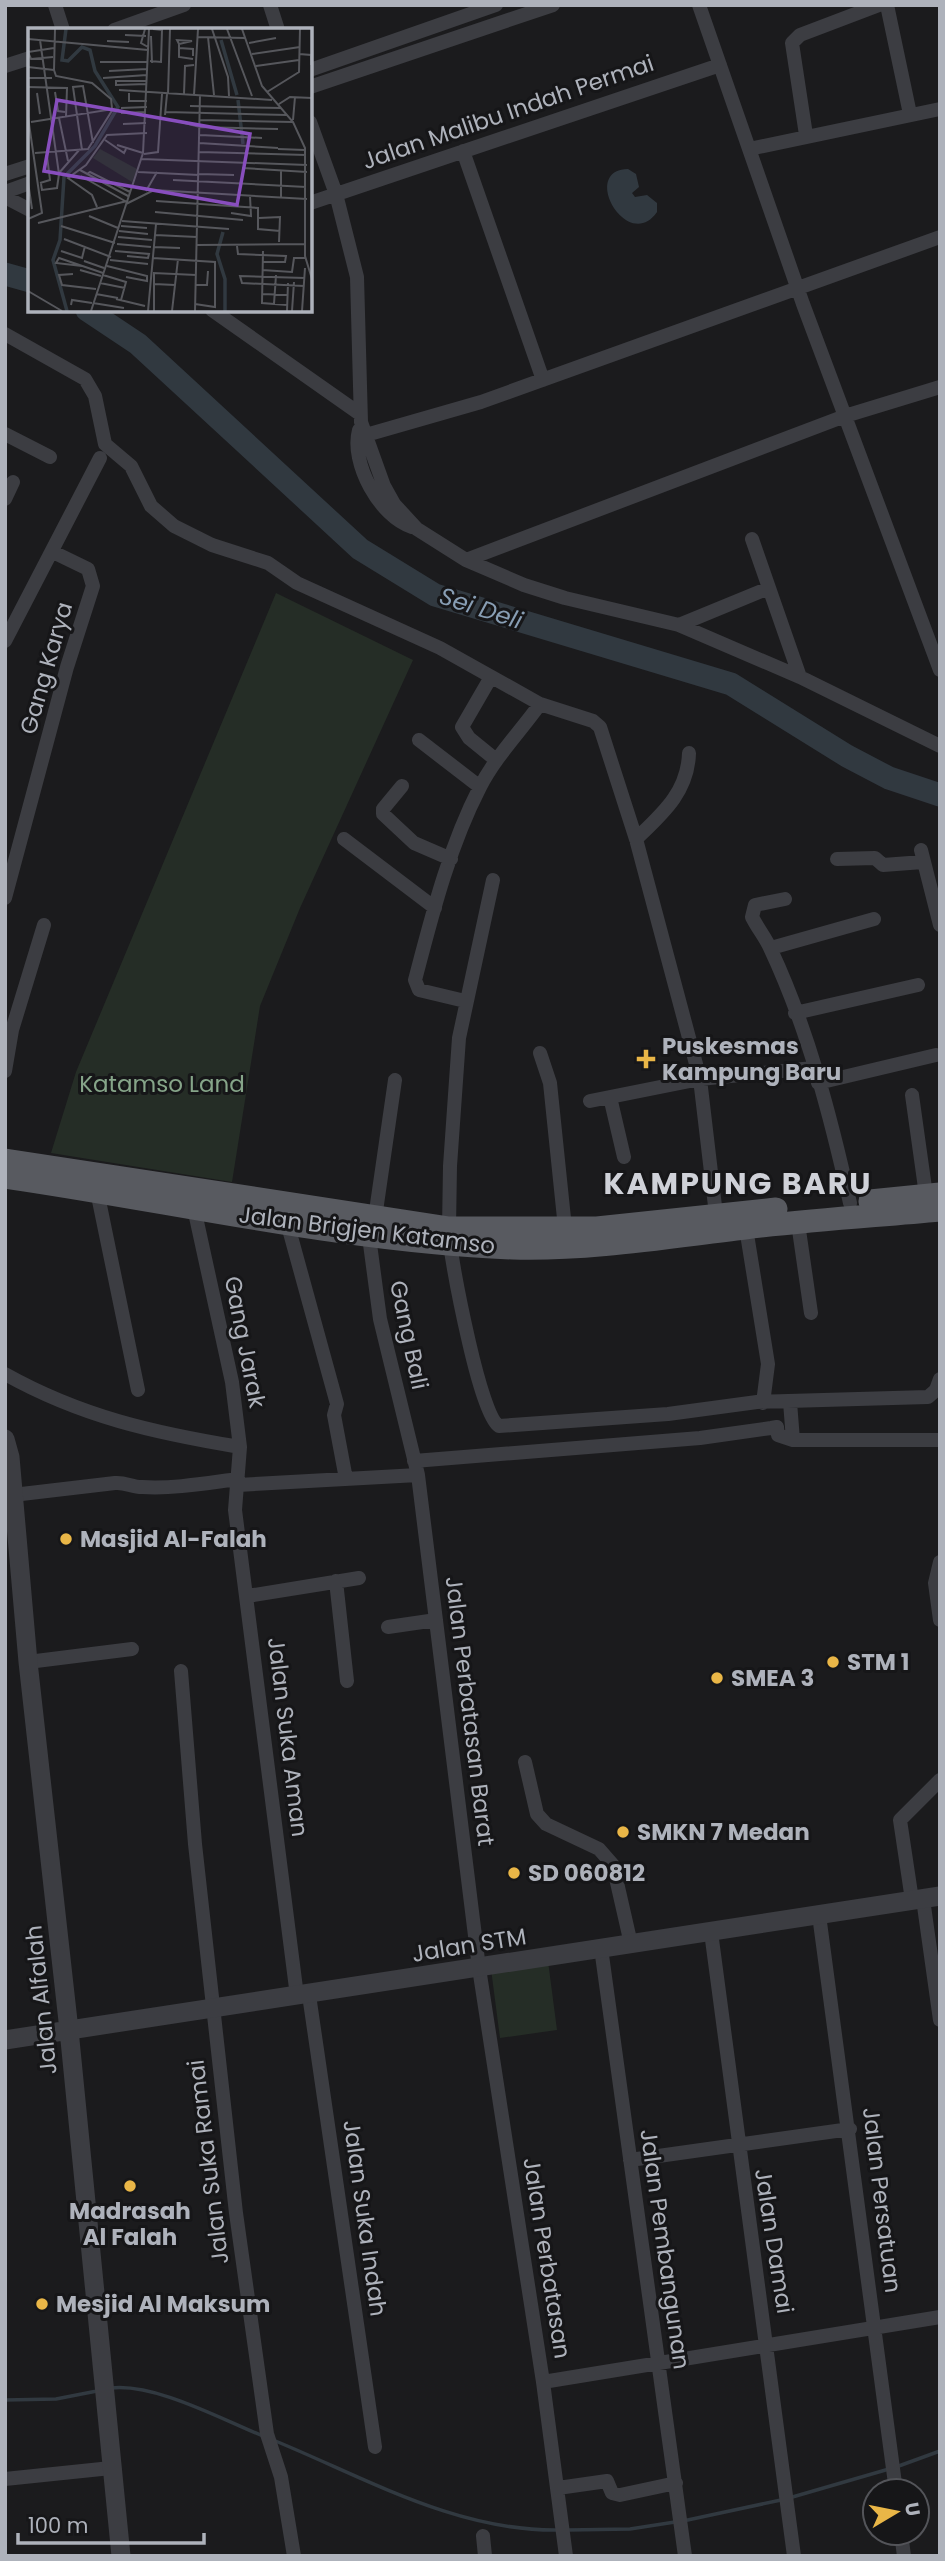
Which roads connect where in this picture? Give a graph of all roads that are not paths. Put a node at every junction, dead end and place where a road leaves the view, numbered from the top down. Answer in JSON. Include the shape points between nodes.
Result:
{"nodes":[{"id":1,"x":55,"y":5,"type":"edge"},
{"id":2,"x":184,"y":5,"type":"edge"},
{"id":3,"x":270,"y":5,"type":"edge"},
{"id":4,"x":496,"y":5,"type":"edge"},
{"id":5,"x":553,"y":5,"type":"edge"},
{"id":6,"x":699,"y":5,"type":"edge"},
{"id":7,"x":879,"y":5,"type":"edge"},
{"id":8,"x":887,"y":5,"type":"edge"},
{"id":9,"x":160,"y":9,"type":"edge"},
{"id":10,"x":467,"y":15,"type":"junction"},
{"id":11,"x":62,"y":28,"type":"edge"},
{"id":12,"x":118,"y":28,"type":"edge"},
{"id":13,"x":277,"y":28,"type":"edge"},
{"id":14,"x":473,"y":32,"type":"junction"},
{"id":15,"x":28,"y":59,"type":"edge"},
{"id":16,"x":720,"y":65,"type":"junction"},
{"id":17,"x":5,"y":66,"type":"edge"},
{"id":18,"x":312,"y":69,"type":"edge"},
{"id":19,"x":312,"y":86,"type":"edge"},
{"id":20,"x":940,"y":109,"type":"edge"},
{"id":21,"x":910,"y":114,"type":"junction"},
{"id":22,"x":312,"y":128,"type":"edge"},
{"id":23,"x":806,"y":135,"type":"junction"},
{"id":24,"x":749,"y":149,"type":"junction"},
{"id":25,"x":463,"y":151,"type":"junction"},
{"id":26,"x":28,"y":167,"type":"edge"},
{"id":27,"x":5,"y":174,"type":"edge"},
{"id":28,"x":28,"y":184,"type":"edge"},
{"id":29,"x":5,"y":194,"type":"edge"},
{"id":30,"x":336,"y":194,"type":"junction"},
{"id":31,"x":312,"y":202,"type":"edge"},
{"id":32,"x":28,"y":209,"type":"edge"},
{"id":33,"x":940,"y":237,"type":"edge"},
{"id":34,"x":797,"y":286,"type":"junction"},
{"id":35,"x":215,"y":312,"type":"edge"},
{"id":36,"x":5,"y":334,"type":"edge"},
{"id":37,"x":543,"y":380,"type":"junction"},
{"id":38,"x":940,"y":387,"type":"edge"},
{"id":39,"x":845,"y":416,"type":"junction"},
{"id":40,"x":361,"y":427,"type":"junction"},
{"id":41,"x":5,"y":434,"type":"edge"},
{"id":42,"x":50,"y":457,"type":"dead end"},
{"id":43,"x":100,"y":457,"type":"dead end"},
{"id":44,"x":13,"y":482,"type":"dead end"},
{"id":45,"x":5,"y":499,"type":"edge"},
{"id":46,"x":752,"y":539,"type":"dead end"},
{"id":47,"x":53,"y":552,"type":"junction"},
{"id":48,"x":466,"y":560,"type":"junction"},
{"id":49,"x":769,"y":588,"type":"junction"},
{"id":50,"x":679,"y":625,"type":"junction"},
{"id":51,"x":5,"y":642,"type":"edge"},
{"id":52,"x":940,"y":670,"type":"edge"},
{"id":53,"x":491,"y":677,"type":"junction"},
{"id":54,"x":800,"y":677,"type":"junction"},
{"id":55,"x":540,"y":704,"type":"junction"},
{"id":56,"x":419,"y":740,"type":"dead end"},
{"id":57,"x":940,"y":746,"type":"edge"},
{"id":58,"x":689,"y":753,"type":"dead end"},
{"id":59,"x":496,"y":760,"type":"junction"},
{"id":60,"x":402,"y":786,"type":"dead end"},
{"id":61,"x":480,"y":787,"type":"junction"},
{"id":62,"x":344,"y":839,"type":"dead end"},
{"id":63,"x":636,"y":839,"type":"junction"},
{"id":64,"x":451,"y":859,"type":"junction"},
{"id":65,"x":837,"y":859,"type":"dead end"},
{"id":66,"x":493,"y":880,"type":"dead end"},
{"id":67,"x":5,"y":898,"type":"edge"},
{"id":68,"x":785,"y":899,"type":"dead end"},
{"id":69,"x":435,"y":908,"type":"junction"},
{"id":70,"x":874,"y":919,"type":"dead end"},
{"id":71,"x":44,"y":925,"type":"dead end"},
{"id":72,"x":940,"y":925,"type":"edge"},
{"id":73,"x":771,"y":948,"type":"junction"},
{"id":74,"x":918,"y":985,"type":"dead end"},
{"id":75,"x":465,"y":1001,"type":"junction"},
{"id":76,"x":795,"y":1013,"type":"junction"},
{"id":77,"x":540,"y":1053,"type":"dead end"},
{"id":78,"x":936,"y":1055,"type":"dead end"},
{"id":79,"x":813,"y":1068,"type":"junction"},
{"id":80,"x":5,"y":1071,"type":"edge"},
{"id":81,"x":700,"y":1079,"type":"junction"},
{"id":82,"x":395,"y":1080,"type":"dead end"},
{"id":83,"x":818,"y":1083,"type":"junction"},
{"id":84,"x":912,"y":1095,"type":"dead end"},
{"id":85,"x":610,"y":1097,"type":"junction"},
{"id":86,"x":590,"y":1101,"type":"dead end"},
{"id":87,"x":624,"y":1157,"type":"dead end"},
{"id":88,"x":5,"y":1160,"type":"edge"},
{"id":89,"x":5,"y":1177,"type":"edge"},
{"id":90,"x":97,"y":1191,"type":"junction"},
{"id":91,"x":935,"y":1200,"type":"edge"},
{"id":92,"x":850,"y":1203,"type":"junction"},
{"id":93,"x":194,"y":1208,"type":"junction"},
{"id":94,"x":331,"y":1220,"type":"junction"},
{"id":95,"x":746,"y":1220,"type":"junction"},
{"id":96,"x":287,"y":1222,"type":"junction"},
{"id":97,"x":371,"y":1223,"type":"junction"},
{"id":98,"x":717,"y":1223,"type":"junction"},
{"id":99,"x":798,"y":1223,"type":"junction"},
{"id":100,"x":565,"y":1228,"type":"junction"},
{"id":101,"x":449,"y":1236,"type":"junction"},
{"id":102,"x":811,"y":1313,"type":"dead end"},
{"id":103,"x":5,"y":1374,"type":"edge"},
{"id":104,"x":940,"y":1379,"type":"edge"},
{"id":105,"x":138,"y":1391,"type":"dead end"},
{"id":106,"x":790,"y":1402,"type":"junction"},
{"id":107,"x":760,"y":1403,"type":"junction"},
{"id":108,"x":759,"y":1429,"type":"junction"},
{"id":109,"x":5,"y":1439,"type":"edge"},
{"id":110,"x":793,"y":1440,"type":"junction"},
{"id":111,"x":940,"y":1440,"type":"edge"},
{"id":112,"x":240,"y":1447,"type":"junction"},
{"id":113,"x":416,"y":1468,"type":"junction"},
{"id":114,"x":346,"y":1479,"type":"junction"},
{"id":115,"x":238,"y":1482,"type":"junction"},
{"id":116,"x":10,"y":1490,"type":"edge"},
{"id":117,"x":940,"y":1562,"type":"edge"},
{"id":118,"x":359,"y":1578,"type":"dead end"},
{"id":119,"x":336,"y":1581,"type":"junction"},
{"id":120,"x":248,"y":1596,"type":"junction"},
{"id":121,"x":436,"y":1620,"type":"junction"},
{"id":122,"x":940,"y":1620,"type":"edge"},
{"id":123,"x":388,"y":1627,"type":"dead end"},
{"id":124,"x":132,"y":1650,"type":"dead end"},
{"id":125,"x":28,"y":1662,"type":"junction"},
{"id":126,"x":181,"y":1671,"type":"dead end"},
{"id":127,"x":347,"y":1681,"type":"dead end"},
{"id":128,"x":524,"y":1762,"type":"dead end"},
{"id":129,"x":940,"y":1780,"type":"edge"},
{"id":130,"x":925,"y":1898,"type":"edge"},
{"id":131,"x":819,"y":1916,"type":"junction"},
{"id":132,"x":711,"y":1932,"type":"junction"},
{"id":133,"x":631,"y":1944,"type":"junction"},
{"id":134,"x":601,"y":1948,"type":"junction"},
{"id":135,"x":479,"y":1968,"type":"junction"},
{"id":136,"x":303,"y":1995,"type":"junction"},
{"id":137,"x":213,"y":2010,"type":"junction"},
{"id":138,"x":940,"y":2020,"type":"edge"},
{"id":139,"x":69,"y":2030,"type":"junction"},
{"id":140,"x":5,"y":2040,"type":"edge"},
{"id":141,"x":850,"y":2129,"type":"junction"},
{"id":142,"x":737,"y":2143,"type":"junction"},
{"id":143,"x":630,"y":2160,"type":"junction"},
{"id":144,"x":940,"y":2317,"type":"edge"},
{"id":145,"x":876,"y":2328,"type":"junction"},
{"id":146,"x":767,"y":2345,"type":"junction"},
{"id":147,"x":658,"y":2363,"type":"junction"},
{"id":148,"x":543,"y":2382,"type":"junction"},
{"id":149,"x":375,"y":2447,"type":"dead end"},
{"id":150,"x":111,"y":2468,"type":"junction"},
{"id":151,"x":895,"y":2477,"type":"edge"},
{"id":152,"x":5,"y":2479,"type":"edge"},
{"id":153,"x":676,"y":2483,"type":"junction"},
{"id":154,"x":558,"y":2488,"type":"junction"},
{"id":155,"x":484,"y":2536,"type":"dead end"},
{"id":156,"x":565,"y":2548,"type":"edge"},
{"id":157,"x":121,"y":2556,"type":"edge"},
{"id":158,"x":293,"y":2556,"type":"edge"},
{"id":159,"x":485,"y":2556,"type":"edge"},
{"id":160,"x":685,"y":2556,"type":"edge"},
{"id":161,"x":794,"y":2556,"type":"edge"}],
"edges":[{"from":1,"to":11,"type":"street"},
{"from":2,"to":9,"type":"street"},
{"from":3,"to":13,"type":"street"},
{"from":4,"to":10,"type":"street"},
{"from":5,"to":14,"type":"street"},
{"from":6,"to":16,"type":"street"},
{"from":7,"to":23,"type":"street","via":[[800,35],[792,43]]},
{"from":8,"to":21,"type":"street"},
{"from":9,"to":12,"type":"street"},
{"from":10,"to":14,"type":"street"},
{"from":10,"to":18,"type":"street"},
{"from":14,"to":19,"type":"street"},
{"from":15,"to":17,"type":"street"},
{"from":16,"to":24,"type":"street"},
{"from":16,"to":25,"type":"street","name":"Jalan Malibu Indah Permai"},
{"from":20,"to":21,"type":"street"},
{"from":21,"to":23,"type":"street"},
{"from":22,"to":30,"type":"street"},
{"from":23,"to":24,"type":"street"},
{"from":24,"to":34,"type":"street"},
{"from":25,"to":30,"type":"street","name":"Jalan Malibu Indah Permai"},
{"from":25,"to":37,"type":"street"},
{"from":26,"to":27,"type":"street"},
{"from":28,"to":29,"type":"street"},
{"from":29,"to":32,"type":"street"},
{"from":30,"to":31,"type":"street","name":"Jalan Malibu Indah Permai"},
{"from":30,"to":40,"type":"street","via":[[357,277]]},
{"from":33,"to":34,"type":"street"},
{"from":34,"to":37,"type":"street"},
{"from":34,"to":39,"type":"street"},
{"from":35,"to":40,"type":"street"},
{"from":36,"to":53,"type":"street","via":[[85,379],[95,396],[105,444],[135,471],[151,506],[174,526],[212,545],[268,562],[297,583],[440,648]]},
{"from":37,"to":40,"type":"street","via":[[431,418]]},
{"from":38,"to":39,"type":"street"},
{"from":39,"to":48,"type":"street"},
{"from":39,"to":52,"type":"street"},
{"from":40,"to":48,"type":"street","via":[[366,475],[382,508]]},
{"from":41,"to":42,"type":"street"},
{"from":43,"to":47,"type":"street"},
{"from":44,"to":45,"type":"street"},
{"from":46,"to":49,"type":"street"},
{"from":47,"to":51,"type":"street"},
{"from":47,"to":67,"type":"street","name":"Gang Karya","via":[[88,569],[93,586]]},
{"from":48,"to":50,"type":"street","via":[[565,598]]},
{"from":49,"to":50,"type":"street"},
{"from":49,"to":54,"type":"street"},
{"from":50,"to":54,"type":"street"},
{"from":53,"to":55,"type":"street"},
{"from":53,"to":59,"type":"street","via":[[462,727]]},
{"from":54,"to":57,"type":"street"},
{"from":55,"to":59,"type":"street"},
{"from":55,"to":63,"type":"street","via":[[600,727]]},
{"from":56,"to":61,"type":"street"},
{"from":58,"to":63,"type":"street","via":[[678,794]]},
{"from":59,"to":61,"type":"street"},
{"from":60,"to":64,"type":"street","via":[[383,814],[414,843]]},
{"from":61,"to":64,"type":"street"},
{"from":62,"to":69,"type":"street"},
{"from":63,"to":81,"type":"street"},
{"from":64,"to":69,"type":"street"},
{"from":65,"to":72,"type":"street","via":[[874,858],[883,865],[922,856]]},
{"from":66,"to":75,"type":"street"},
{"from":68,"to":73,"type":"street","via":[[752,908],[752,917]]},
{"from":69,"to":75,"type":"street","via":[[416,986]]},
{"from":70,"to":73,"type":"street"},
{"from":71,"to":80,"type":"street","via":[[12,1030]]},
{"from":73,"to":76,"type":"street"},
{"from":74,"to":76,"type":"street"},
{"from":75,"to":101,"type":"street","via":[[454,1097]]},
{"from":76,"to":79,"type":"street"},
{"from":77,"to":100,"type":"street","via":[[550,1083]]},
{"from":78,"to":83,"type":"street"},
{"from":79,"to":81,"type":"street"},
{"from":79,"to":83,"type":"street"},
{"from":81,"to":85,"type":"street"},
{"from":81,"to":98,"type":"street"},
{"from":82,"to":97,"type":"street","name":"Gang Bali"},
{"from":83,"to":92,"type":"street"},
{"from":84,"to":91,"type":"street"},
{"from":85,"to":86,"type":"street"},
{"from":85,"to":87,"type":"street"},
{"from":88,"to":94,"type":"main road","name":"Jalan Brigjen Katamso"},
{"from":89,"to":90,"type":"main road","name":"Jalan Brigjen Katamso"},
{"from":90,"to":93,"type":"main road","name":"Jalan Brigjen Katamso"},
{"from":90,"to":105,"type":"street"},
{"from":91,"to":92,"type":"main road","name":"Jalan Brigjen Katamso"},
{"from":91,"to":99,"type":"main road","name":"Jalan Brigjen Katamso"},
{"from":92,"to":95,"type":"main road","name":"Jalan Brigjen Katamso"},
{"from":93,"to":96,"type":"main road","name":"Jalan Brigjen Katamso"},
{"from":93,"to":112,"type":"street","name":"Gang Jarak","via":[[232,1382]]},
{"from":94,"to":96,"type":"main road","name":"Jalan Brigjen Katamso"},
{"from":94,"to":97,"type":"main road","name":"Jalan Brigjen Katamso"},
{"from":95,"to":98,"type":"main road","name":"Jalan Brigjen Katamso"},
{"from":95,"to":99,"type":"main road","name":"Jalan Brigjen Katamso"},
{"from":95,"to":107,"type":"street","via":[[768,1364]]},
{"from":96,"to":114,"type":"street","via":[[337,1404],[334,1415]]},
{"from":97,"to":101,"type":"main road","name":"Jalan Brigjen Katamso"},
{"from":97,"to":113,"type":"street","name":"Gang Bali","via":[[380,1319]]},
{"from":98,"to":100,"type":"main road","name":"Jalan Brigjen Katamso"},
{"from":98,"to":101,"type":"main road","name":"Jalan Brigjen Katamso","via":[[604,1245],[516,1248]]},
{"from":99,"to":102,"type":"street"},
{"from":100,"to":101,"type":"main road","name":"Jalan Brigjen Katamso"},
{"from":101,"to":107,"type":"street","via":[[478,1376],[489,1413],[499,1426]]},
{"from":103,"to":112,"type":"street","via":[[102,1417],[151,1432]]},
{"from":104,"to":106,"type":"street","via":[[928,1396]]},
{"from":106,"to":107,"type":"street"},
{"from":106,"to":110,"type":"street"},
{"from":107,"to":108,"type":"street"},
{"from":108,"to":110,"type":"street","via":[[777,1427],[778,1435]]},
{"from":108,"to":113,"type":"street"},
{"from":109,"to":116,"type":"street","name":"Jalan Alfalah"},
{"from":110,"to":111,"type":"street"},
{"from":112,"to":115,"type":"street","name":"Gang Jarak"},
{"from":113,"to":114,"type":"street"},
{"from":113,"to":121,"type":"street","name":"Jalan Perbatasan Barat"},
{"from":114,"to":115,"type":"street"},
{"from":115,"to":116,"type":"street","via":[[138,1488],[124,1482]]},
{"from":115,"to":120,"type":"street","name":"Jalan Suka Aman","via":[[235,1510]]},
{"from":116,"to":125,"type":"street","name":"Jalan Alfalah"},
{"from":117,"to":122,"type":"street","via":[[935,1583]]},
{"from":118,"to":119,"type":"street"},
{"from":119,"to":120,"type":"street"},
{"from":119,"to":127,"type":"street"},
{"from":120,"to":136,"type":"street","name":"Jalan Suka Aman"},
{"from":121,"to":123,"type":"street"},
{"from":121,"to":135,"type":"street","name":"Jalan Perbatasan Barat"},
{"from":124,"to":125,"type":"street"},
{"from":125,"to":139,"type":"street","name":"Jalan Alfalah"},
{"from":126,"to":137,"type":"street","name":"Jalan Suka Ramai"},
{"from":128,"to":133,"type":"street","via":[[537,1814],[545,1824],[600,1849],[613,1865]]},
{"from":129,"to":130,"type":"street","via":[[900,1820]]},
{"from":130,"to":131,"type":"street","name":"Jalan STM"},
{"from":130,"to":138,"type":"street"},
{"from":131,"to":132,"type":"street","name":"Jalan STM"},
{"from":131,"to":141,"type":"street","name":"Jalan Persatuan"},
{"from":132,"to":133,"type":"street","name":"Jalan STM"},
{"from":132,"to":142,"type":"street","name":"Jalan Damai"},
{"from":133,"to":134,"type":"street","name":"Jalan STM"},
{"from":134,"to":135,"type":"street","name":"Jalan STM"},
{"from":134,"to":143,"type":"street","name":"Jalan Pembangunan"},
{"from":135,"to":136,"type":"street","name":"Jalan STM"},
{"from":135,"to":148,"type":"street","name":"Jalan Perbatasan"},
{"from":136,"to":137,"type":"street","name":"Jalan STM"},
{"from":136,"to":149,"type":"street","name":"Jalan Suka Indah"},
{"from":137,"to":139,"type":"street","name":"Jalan STM"},
{"from":137,"to":158,"type":"street","name":"Jalan Suka Ramai","via":[[267,2434],[281,2477]]},
{"from":139,"to":140,"type":"street","name":"Jalan STM"},
{"from":139,"to":150,"type":"street","name":"Jalan Alfalah"},
{"from":141,"to":142,"type":"street"},
{"from":141,"to":145,"type":"street","name":"Jalan Persatuan"},
{"from":142,"to":143,"type":"street"},
{"from":142,"to":146,"type":"street","name":"Jalan Damai"},
{"from":143,"to":147,"type":"street","name":"Jalan Pembangunan"},
{"from":144,"to":145,"type":"street"},
{"from":145,"to":146,"type":"street"},
{"from":145,"to":151,"type":"street","name":"Jalan Persatuan"},
{"from":146,"to":147,"type":"street"},
{"from":146,"to":161,"type":"street","name":"Jalan Damai"},
{"from":147,"to":148,"type":"street"},
{"from":147,"to":153,"type":"street","name":"Jalan Pembangunan"},
{"from":148,"to":154,"type":"street","name":"Jalan Perbatasan"},
{"from":150,"to":152,"type":"street"},
{"from":150,"to":157,"type":"street","name":"Jalan Alfalah"},
{"from":153,"to":154,"type":"street","via":[[620,2494],[612,2493],[607,2481]]},
{"from":153,"to":160,"type":"street","name":"Jalan Pembangunan"},
{"from":154,"to":156,"type":"street","name":"Jalan Perbatasan"},
{"from":155,"to":159,"type":"street"}]}
